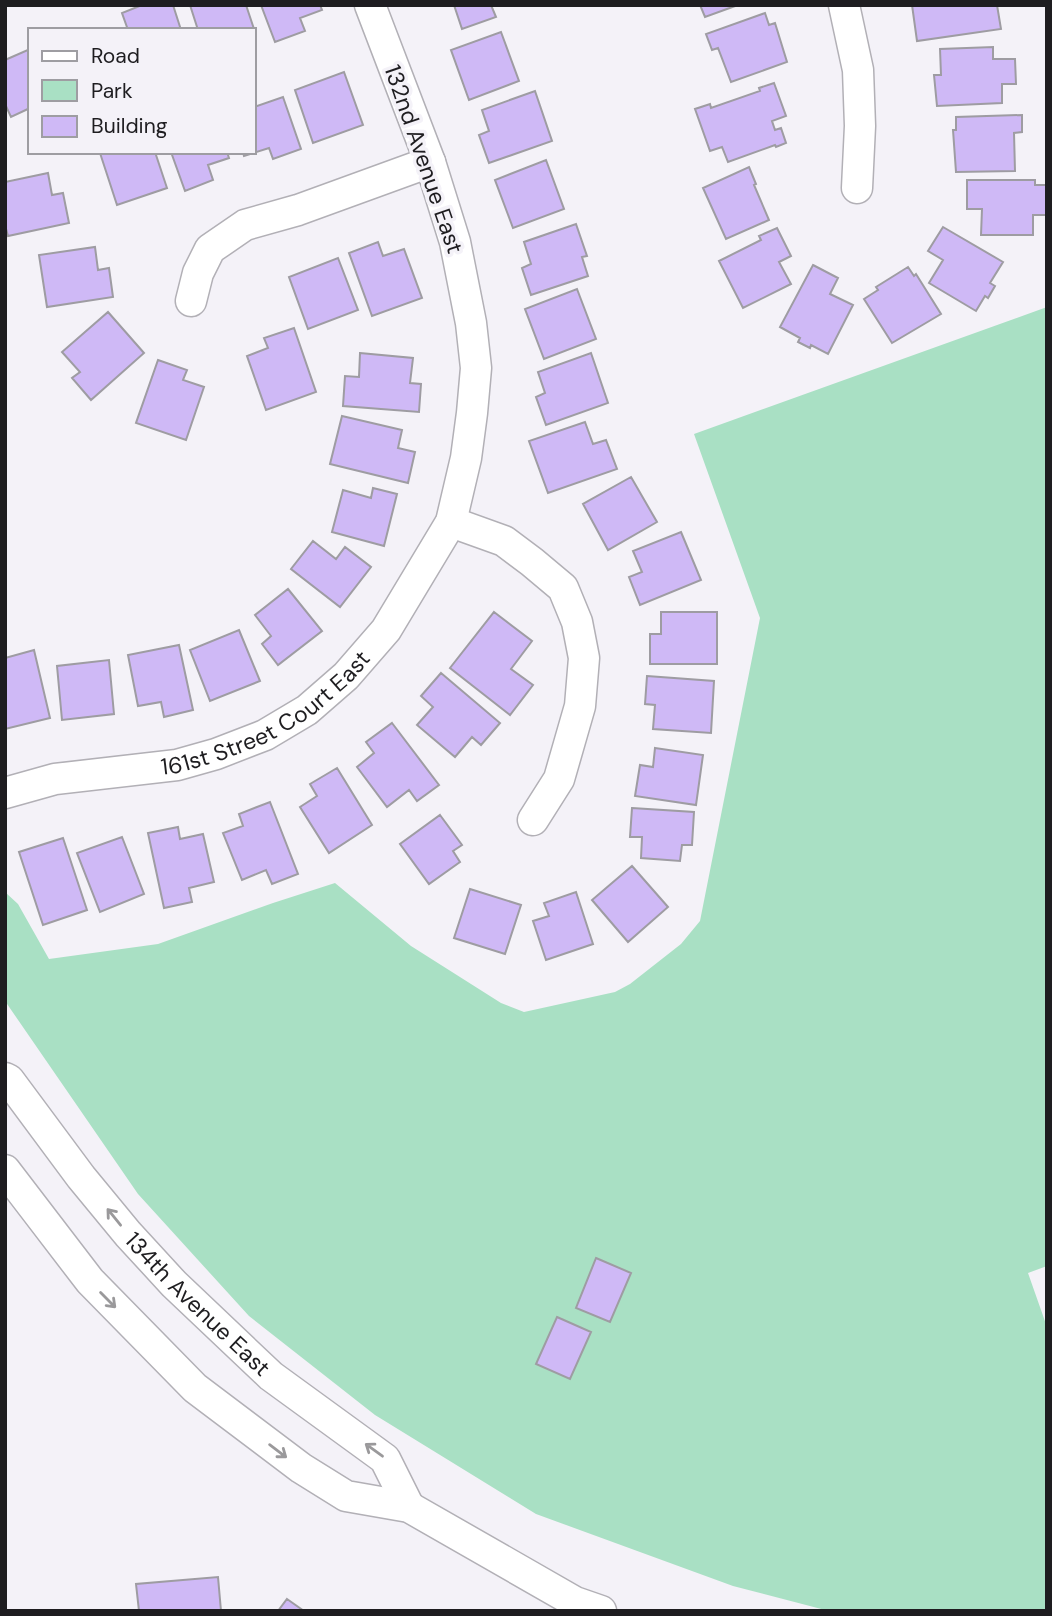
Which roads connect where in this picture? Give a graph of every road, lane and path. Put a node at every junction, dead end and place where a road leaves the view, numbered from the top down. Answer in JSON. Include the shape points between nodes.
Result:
{"nodes":[{"id":1,"x":370,"y":5,"type":"edge"},
{"id":2,"x":844,"y":5,"type":"edge"},
{"id":3,"x":430,"y":162,"type":"junction"},
{"id":4,"x":857,"y":188,"type":"dead end"},
{"id":5,"x":191,"y":301,"type":"dead end"},
{"id":6,"x":451,"y":522,"type":"junction"},
{"id":7,"x":5,"y":793,"type":"edge"},
{"id":8,"x":533,"y":820,"type":"dead end"},
{"id":9,"x":5,"y":1078,"type":"edge"},
{"id":10,"x":5,"y":1170,"type":"edge"},
{"id":11,"x":409,"y":1507,"type":"junction"},
{"id":12,"x":582,"y":1608,"type":"edge"}],
"edges":[{"from":1,"to":3,"type":"street","name":"132nd Avenue East"},
{"from":2,"to":4,"type":"street","via":[[858,70]]},
{"from":3,"to":5,"type":"street","via":[[245,225],[209,249]]},
{"from":3,"to":6,"type":"street","name":"132nd Avenue East","via":[[455,242],[476,368],[466,458]]},
{"from":6,"to":7,"type":"street","name":"161st Street Court East","via":[[386,630],[346,676],[265,735],[177,765],[68,777]]},
{"from":6,"to":8,"type":"street","via":[[504,541],[532,562],[563,588],[577,622],[584,657],[580,706],[559,779]]},
{"from":11,"to":9,"type":"street","name":"134th Avenue East","one_way":true,"via":[[385,1459],[271,1376],[174,1284],[81,1177]]},
{"from":10,"to":11,"type":"street","one_way":true,"via":[[90,1281],[195,1388],[346,1496]]},
{"from":11,"to":12,"type":"street"}]}
